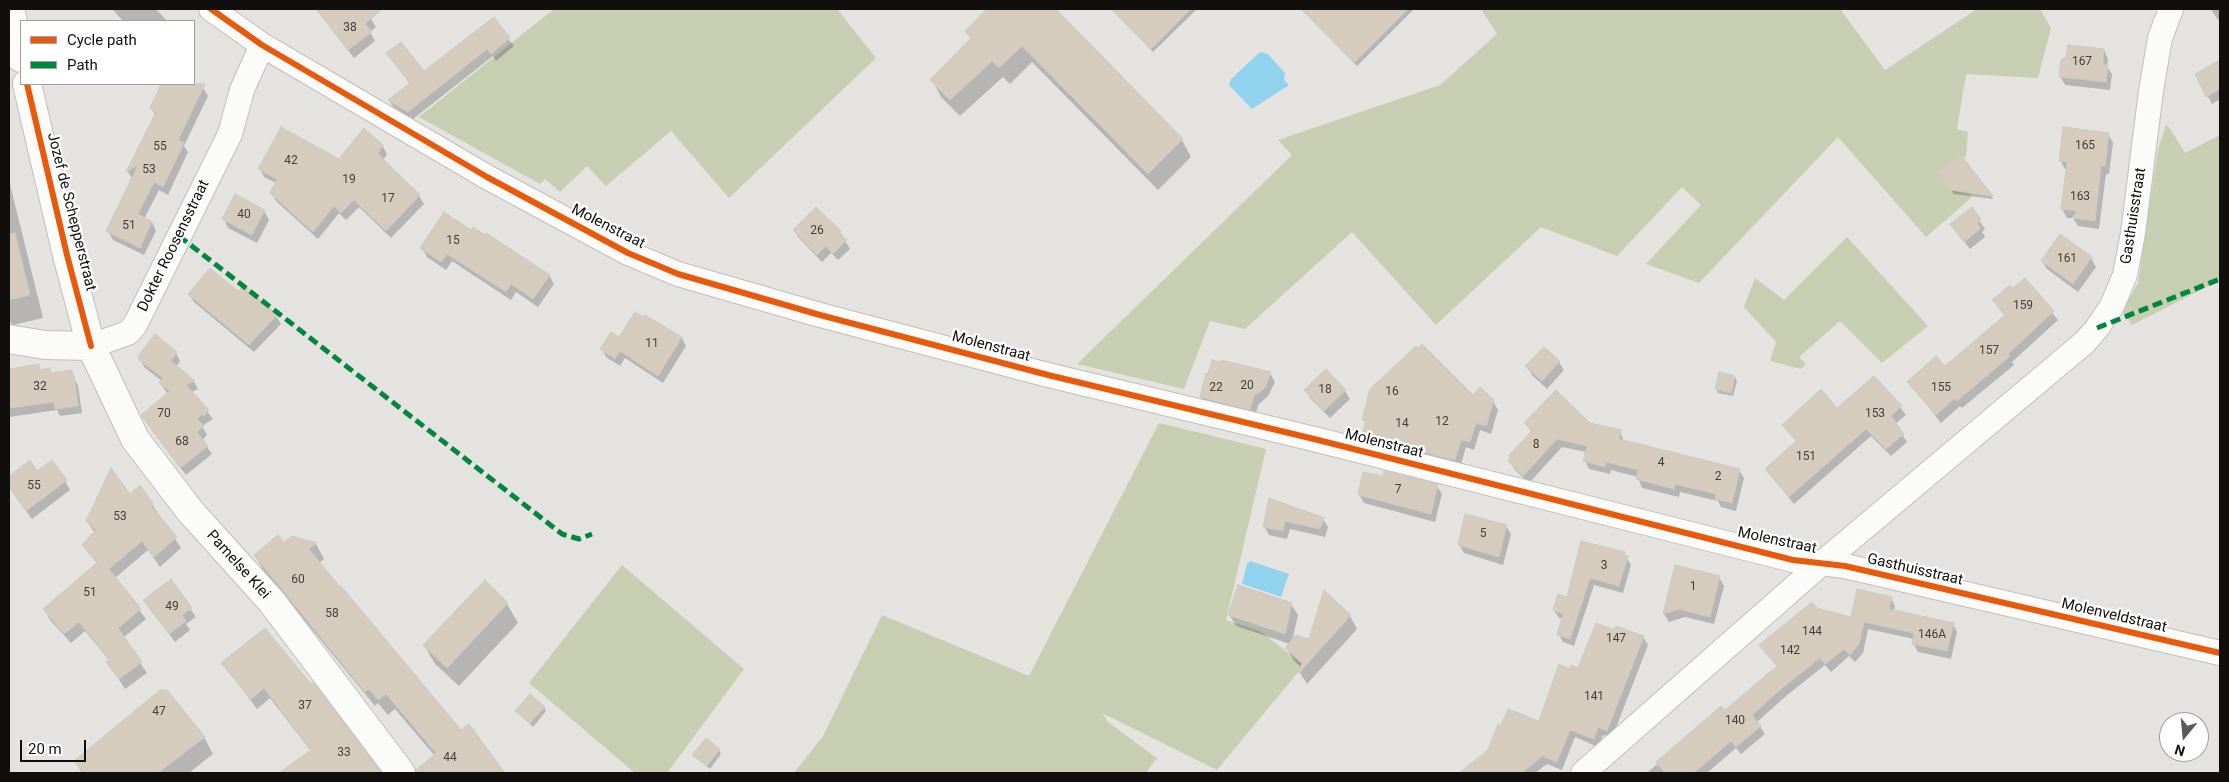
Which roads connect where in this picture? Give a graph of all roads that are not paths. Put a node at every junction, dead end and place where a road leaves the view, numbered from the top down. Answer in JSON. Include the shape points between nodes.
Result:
{"nodes":[{"id":1,"x":10,"y":9,"type":"edge"},
{"id":2,"x":212,"y":9,"type":"edge"},
{"id":3,"x":2170,"y":9,"type":"edge"},
{"id":4,"x":262,"y":45,"type":"junction"},
{"id":5,"x":20,"y":54,"type":"edge"},
{"id":6,"x":27,"y":85,"type":"edge"},
{"id":7,"x":9,"y":339,"type":"edge"},
{"id":8,"x":92,"y":346,"type":"junction"},
{"id":9,"x":1822,"y":563,"type":"junction"},
{"id":10,"x":2001,"y":603,"type":"joint"},
{"id":11,"x":2220,"y":653,"type":"edge"},
{"id":12,"x":402,"y":773,"type":"edge"},
{"id":13,"x":1583,"y":773,"type":"edge"}],
"edges":[{"from":1,"to":5,"type":"main road"},
{"from":2,"to":4,"type":"street","name":"Molenstraat"},
{"from":3,"to":9,"type":"street","name":"Gasthuisstraat","via":[[2160,38],[2151,91],[2125,275],[2112,306],[2085,342]]},
{"from":4,"to":8,"type":"street","name":"Dokter Roosensstraat","via":[[242,90],[230,134],[135,325],[128,333]]},
{"from":4,"to":9,"type":"street","name":"Molenstraat","via":[[487,177],[628,253],[678,274],[1048,375],[1793,560]]},
{"from":6,"to":8,"type":"main road","name":"Jozef de Schepperstraat","via":[[67,256]]},
{"from":7,"to":8,"type":"main road","name":"Dokter Roosensstraat"},
{"from":8,"to":12,"type":"main road","name":"Pamelse Klei","via":[[135,439],[190,511],[272,602]]},
{"from":9,"to":10,"type":"street","name":"Gasthuisstraat"},
{"from":9,"to":13,"type":"street","name":"Gasthuisstraat"},
{"from":10,"to":11,"type":"street","name":"Molenveldstraat"}]}
